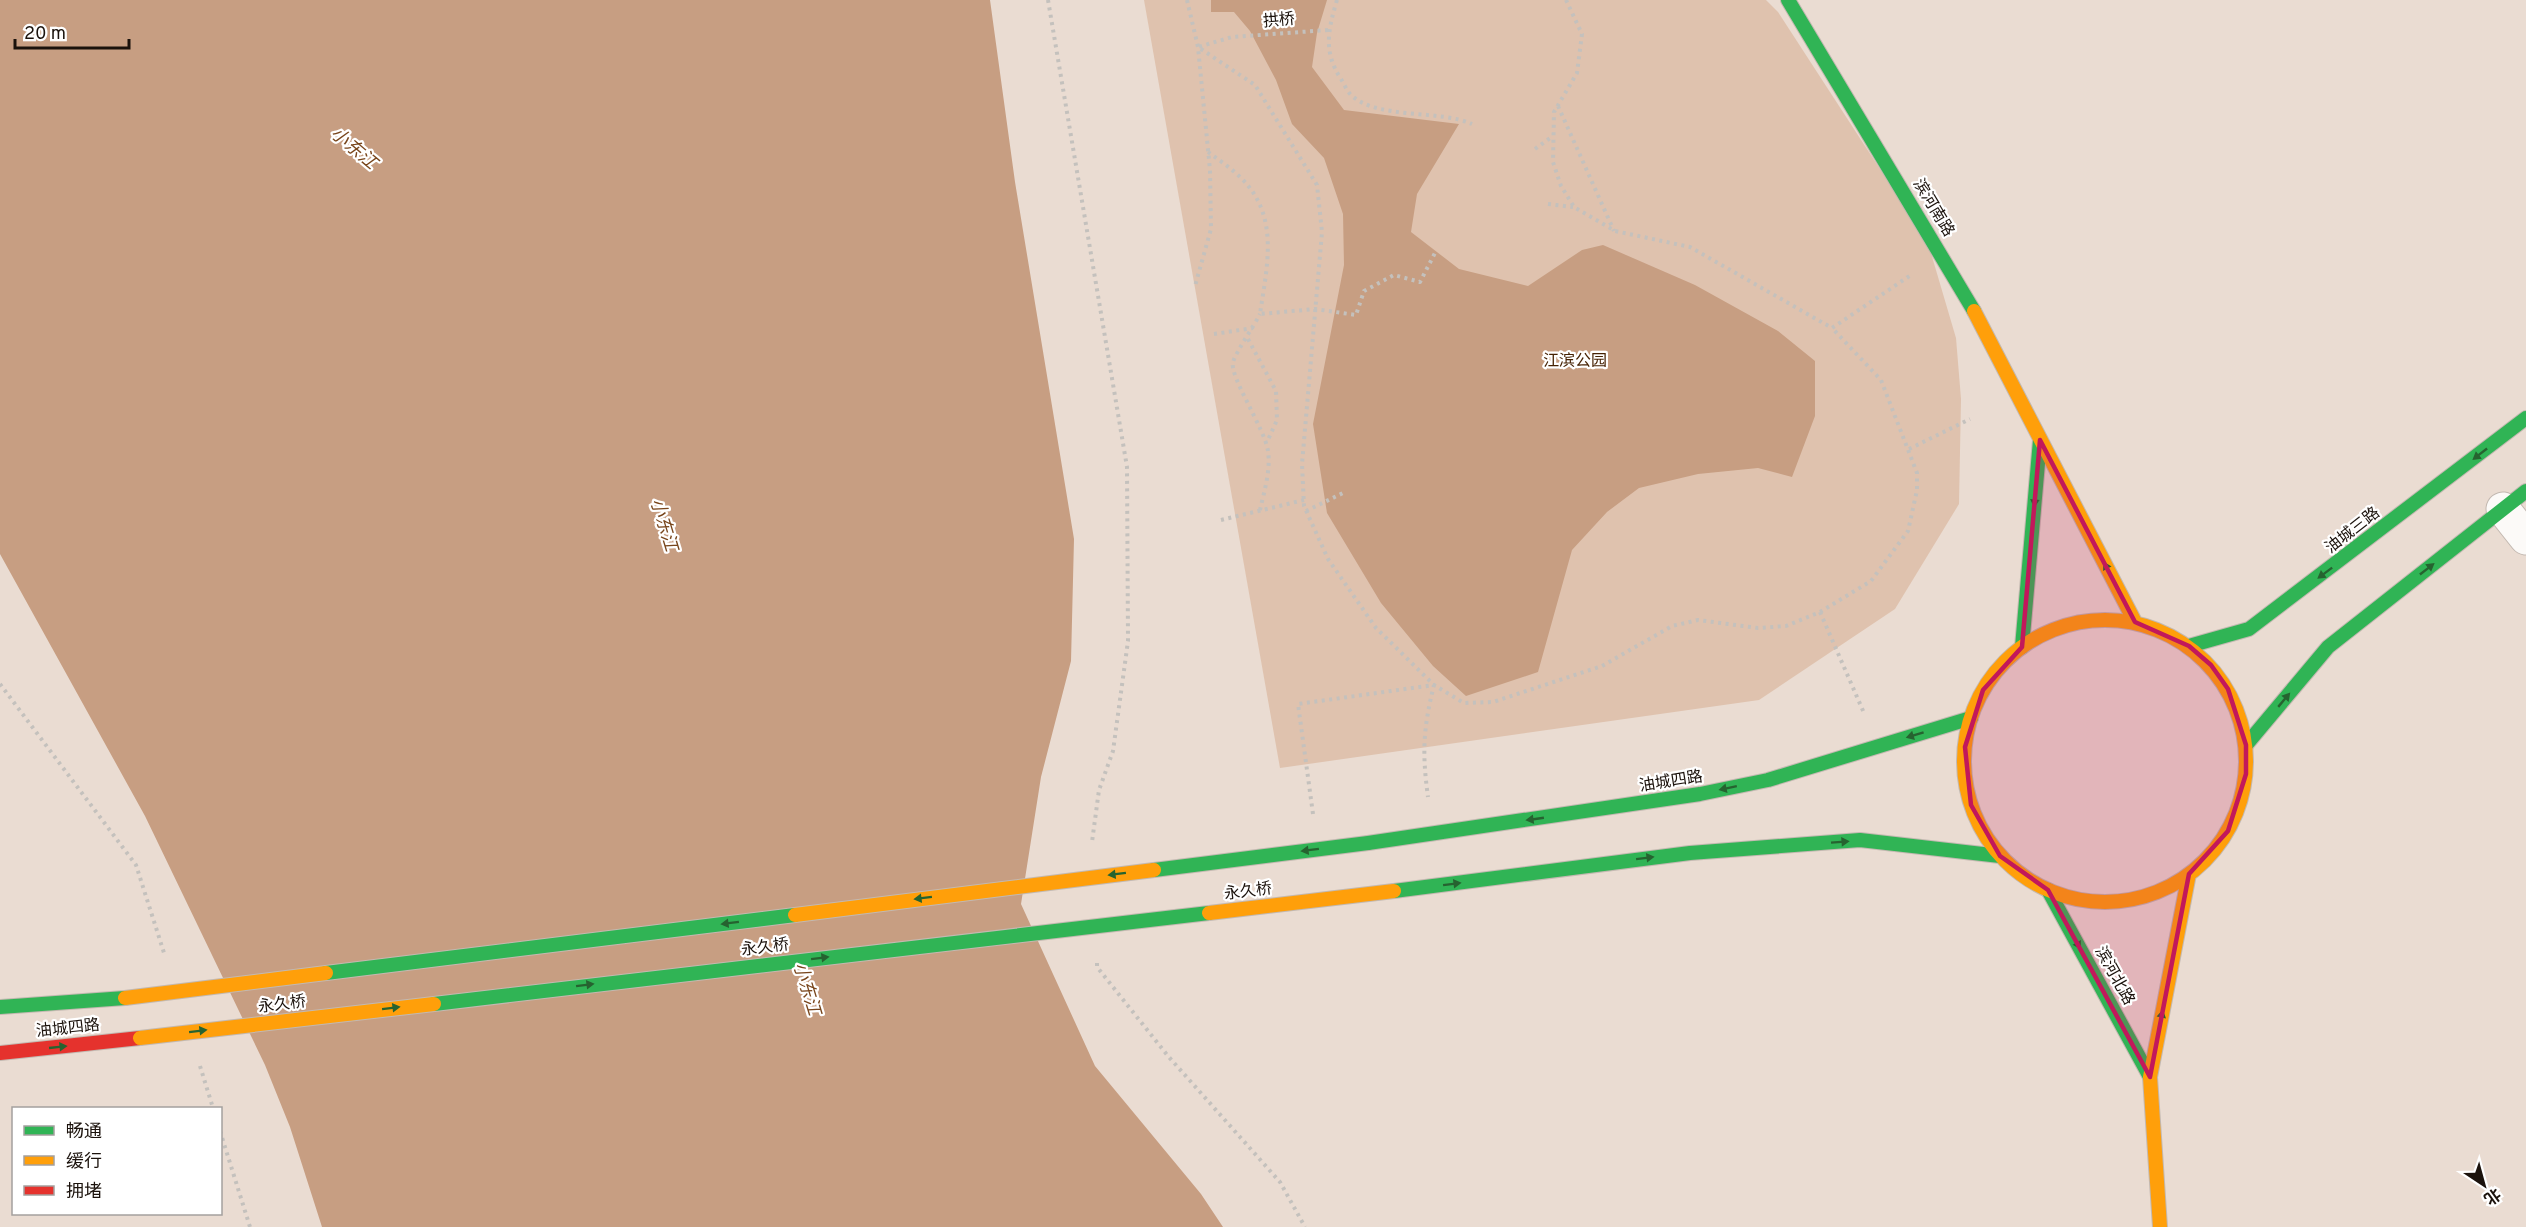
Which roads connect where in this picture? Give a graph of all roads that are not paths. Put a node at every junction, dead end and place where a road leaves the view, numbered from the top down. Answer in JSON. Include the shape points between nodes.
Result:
{"nodes":[{"id":1,"x":1788,"y":0,"type":"edge"},
{"id":2,"x":2526,"y":418,"type":"edge"},
{"id":3,"x":2040,"y":440,"type":"junction"},
{"id":4,"x":2515,"y":500,"type":"edge"},
{"id":5,"x":2526,"y":538,"type":"edge"},
{"id":6,"x":2135,"y":622,"type":"junction"},
{"id":7,"x":2189,"y":646,"type":"junction"},
{"id":8,"x":2022,"y":647,"type":"junction"},
{"id":9,"x":1971,"y":718,"type":"junction"},
{"id":10,"x":2246,"y":745,"type":"junction"},
{"id":11,"x":1368,"y":843,"type":"joint"},
{"id":12,"x":2000,"y":856,"type":"junction"},
{"id":13,"x":2189,"y":874,"type":"junction"},
{"id":14,"x":2048,"y":890,"type":"junction"},
{"id":15,"x":125,"y":999,"type":"joint"},
{"id":16,"x":0,"y":1007,"type":"edge"},
{"id":17,"x":140,"y":1038,"type":"joint"},
{"id":18,"x":0,"y":1053,"type":"edge"},
{"id":19,"x":2150,"y":1077,"type":"junction"},
{"id":20,"x":2160,"y":1227,"type":"edge"}],
"edges":[{"from":1,"to":3,"type":"main road","name":"滨河南路","via":[[1967,297]]},
{"from":2,"to":7,"type":"main road","name":"油城三路","one_way":true,"via":[[2249,629]]},
{"from":6,"to":3,"type":"main road","name":"滨河南路","one_way":true},
{"from":3,"to":8,"type":"main road","one_way":true},
{"from":4,"to":5,"type":"street"},
{"from":10,"to":4,"type":"main road","one_way":true,"via":[[2328,647]]},
{"from":6,"to":7,"type":"main road","via":[[2163,631]]},
{"from":6,"to":8,"type":"main road","via":[[2105,619],[2076,623],[2048,632]]},
{"from":7,"to":10,"type":"main road","via":[[2211,665],[2228,689],[2240,716]]},
{"from":8,"to":9,"type":"main road","via":[[1983,690]]},
{"from":9,"to":11,"type":"main road","name":"油城四路","one_way":true,"via":[[1768,780],[1700,794]]},
{"from":9,"to":12,"type":"main road","via":[[1965,776],[1983,832]]},
{"from":10,"to":13,"type":"main road","via":[[2240,803],[2228,831]]},
{"from":11,"to":15,"type":"main road","name":"永久桥","one_way":true,"bridge":true},
{"from":12,"to":14,"type":"main road"},
{"from":17,"to":12,"type":"main road","name":"永久桥","one_way":true,"bridge":true,"via":[[1690,853],[1860,840]]},
{"from":13,"to":14,"type":"main road","via":[[2163,889],[2135,898],[2096,901]]},
{"from":19,"to":13,"type":"main road","name":"滨河北路","one_way":true},
{"from":14,"to":19,"type":"main road","name":"滨河北路","one_way":true},
{"from":15,"to":16,"type":"main road","name":"油城四路"},
{"from":18,"to":17,"type":"main road","name":"油城四路","one_way":true},
{"from":19,"to":20,"type":"main road","name":"滨河北路"}]}
